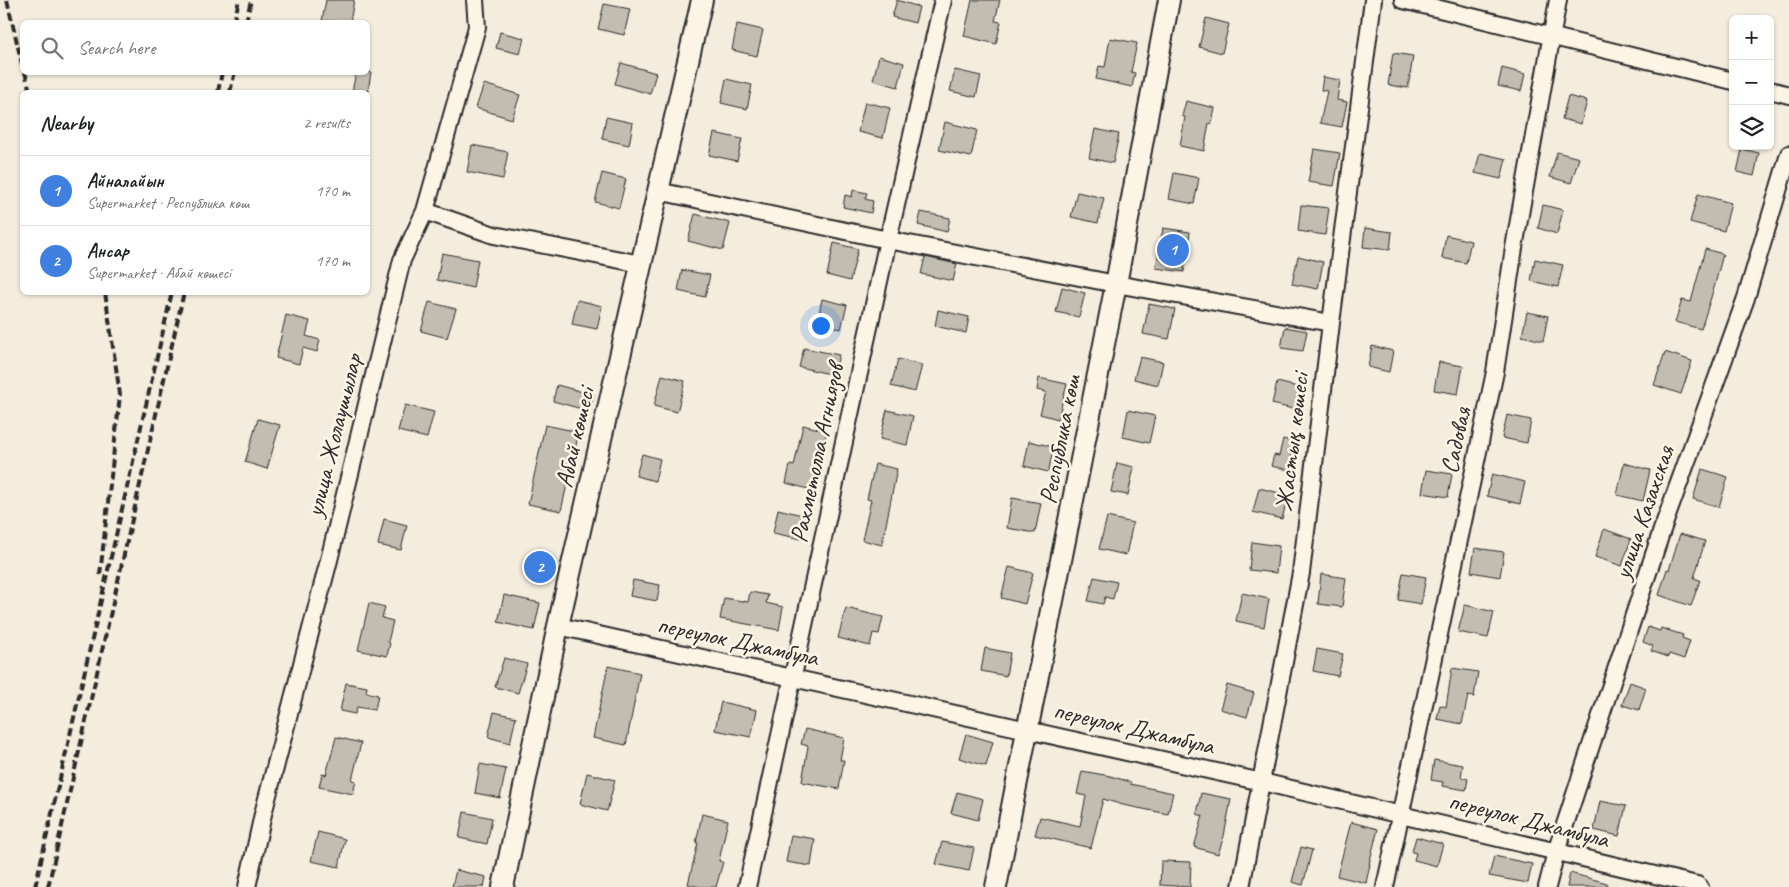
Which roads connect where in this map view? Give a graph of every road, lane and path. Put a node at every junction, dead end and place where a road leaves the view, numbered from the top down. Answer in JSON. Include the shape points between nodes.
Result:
{"nodes":[{"id":1,"x":475,"y":0,"type":"edge"},
{"id":2,"x":702,"y":0,"type":"edge"},
{"id":3,"x":943,"y":0,"type":"edge"},
{"id":4,"x":1169,"y":0,"type":"edge"},
{"id":5,"x":1373,"y":0,"type":"edge"},
{"id":6,"x":1403,"y":0,"type":"edge"},
{"id":7,"x":1558,"y":0,"type":"edge"},
{"id":8,"x":1551,"y":37,"type":"junction"},
{"id":9,"x":1729,"y":80,"type":"edge"},
{"id":10,"x":1774,"y":91,"type":"edge"},
{"id":11,"x":1789,"y":95,"type":"edge"},
{"id":12,"x":1789,"y":154,"type":"edge"},
{"id":13,"x":658,"y":191,"type":"junction"},
{"id":14,"x":425,"y":211,"type":"junction"},
{"id":15,"x":888,"y":240,"type":"junction"},
{"id":16,"x":641,"y":264,"type":"junction"},
{"id":17,"x":1116,"y":284,"type":"junction"},
{"id":18,"x":1331,"y":322,"type":"junction"},
{"id":19,"x":558,"y":626,"type":"junction"},
{"id":20,"x":794,"y":678,"type":"junction"},
{"id":21,"x":1028,"y":729,"type":"junction"},
{"id":22,"x":1262,"y":782,"type":"junction"},
{"id":23,"x":1400,"y":814,"type":"junction"},
{"id":24,"x":1556,"y":852,"type":"junction"},
{"id":25,"x":1699,"y":886,"type":"edge"},
{"id":26,"x":247,"y":887,"type":"edge"},
{"id":27,"x":502,"y":887,"type":"edge"},
{"id":28,"x":747,"y":887,"type":"edge"},
{"id":29,"x":996,"y":887,"type":"edge"},
{"id":30,"x":1241,"y":887,"type":"edge"},
{"id":31,"x":1385,"y":887,"type":"edge"},
{"id":32,"x":1547,"y":887,"type":"edge"}],
"edges":[{"from":1,"to":14,"type":"street","name":"улица Жолаушылар","via":[[477,27]]},
{"from":2,"to":13,"type":"main road","name":"Абай көшесі"},
{"from":3,"to":15,"type":"street","name":"Рахметолла Агниязов"},
{"from":4,"to":17,"type":"main road","name":"Республика көш"},
{"from":5,"to":18,"type":"street","name":"Жастық көшесі"},
{"from":6,"to":8,"type":"street"},
{"from":7,"to":8,"type":"street","name":"Садовая"},
{"from":8,"to":9,"type":"street"},
{"from":8,"to":23,"type":"street","name":"Садовая","via":[[1495,372]]},
{"from":10,"to":11,"type":"street"},
{"from":12,"to":24,"type":"street","name":"улица Казахская","via":[[1746,298],[1662,530]]},
{"from":13,"to":15,"type":"street"},
{"from":13,"to":16,"type":"main road","name":"Абай көшесі"},
{"from":14,"to":16,"type":"street","via":[[494,235]]},
{"from":14,"to":26,"type":"street","name":"улица Жолаушылар","via":[[402,260]]},
{"from":15,"to":17,"type":"street"},
{"from":15,"to":20,"type":"street","name":"Рахметолла Агниязов"},
{"from":16,"to":19,"type":"main road","name":"Абай көшесі"},
{"from":17,"to":18,"type":"street"},
{"from":17,"to":21,"type":"main road","name":"Республика көш"},
{"from":18,"to":22,"type":"street","name":"Жастық көшесі","via":[[1301,573]]},
{"from":19,"to":20,"type":"street","name":"переулок Джамбула"},
{"from":19,"to":27,"type":"main road","name":"Абай көшесі"},
{"from":20,"to":21,"type":"street","name":"переулок Джамбула"},
{"from":20,"to":28,"type":"street","name":"Рахметолла Агниязов"},
{"from":21,"to":22,"type":"street","name":"переулок Джамбула"},
{"from":21,"to":29,"type":"main road","name":"Республика көш"},
{"from":22,"to":23,"type":"street","name":"переулок Джамбула"},
{"from":22,"to":30,"type":"street","name":"Жастық көшесі"},
{"from":23,"to":24,"type":"street","name":"переулок Джамбула"},
{"from":23,"to":31,"type":"street","name":"Садовая"},
{"from":24,"to":25,"type":"street","name":"переулок Джамбула"},
{"from":24,"to":32,"type":"street","name":"улица Казахская"}]}
